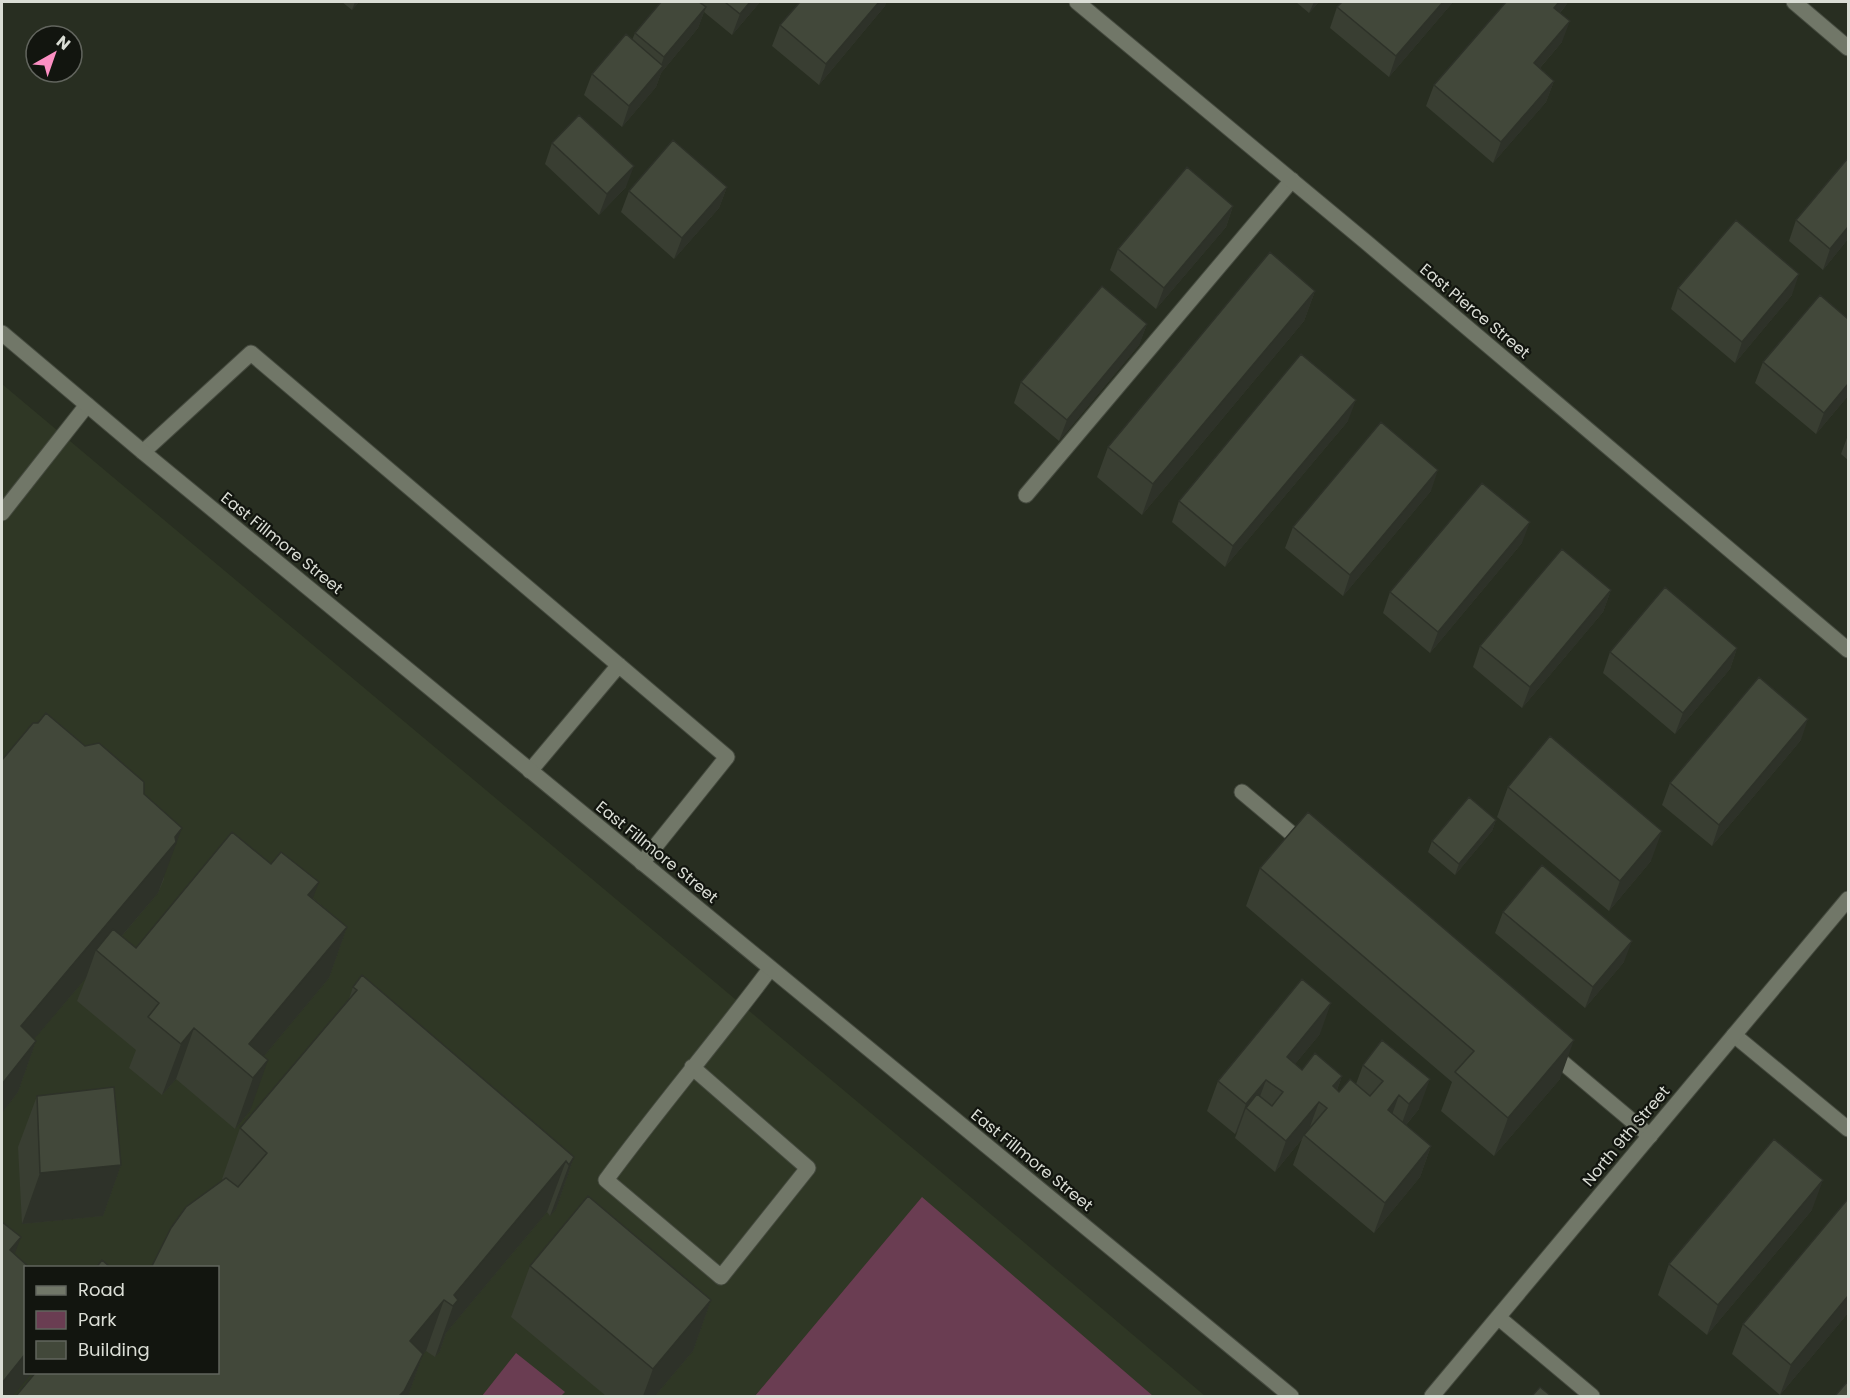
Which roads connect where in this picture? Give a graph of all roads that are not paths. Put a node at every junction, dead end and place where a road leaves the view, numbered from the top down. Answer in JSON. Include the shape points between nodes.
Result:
{"nodes":[{"id":1,"x":1077,"y":2,"type":"edge"},
{"id":2,"x":1794,"y":2,"type":"edge"},
{"id":3,"x":1848,"y":48,"type":"edge"},
{"id":4,"x":1292,"y":180,"type":"junction"},
{"id":5,"x":2,"y":333,"type":"edge"},
{"id":6,"x":87,"y":405,"type":"junction"},
{"id":7,"x":142,"y":452,"type":"junction"},
{"id":8,"x":1026,"y":495,"type":"dead end"},
{"id":9,"x":2,"y":513,"type":"edge"},
{"id":10,"x":1848,"y":650,"type":"edge"},
{"id":11,"x":619,"y":665,"type":"junction"},
{"id":12,"x":531,"y":771,"type":"junction"},
{"id":13,"x":1242,"y":792,"type":"dead end"},
{"id":14,"x":1314,"y":853,"type":"edge"},
{"id":15,"x":642,"y":863,"type":"junction"},
{"id":16,"x":1848,"y":899,"type":"edge"},
{"id":17,"x":770,"y":969,"type":"junction"},
{"id":18,"x":1734,"y":1035,"type":"junction"},
{"id":19,"x":1540,"y":1043,"type":"edge"},
{"id":20,"x":692,"y":1067,"type":"junction"},
{"id":21,"x":1848,"y":1129,"type":"edge"},
{"id":22,"x":1650,"y":1136,"type":"junction"},
{"id":23,"x":1499,"y":1318,"type":"junction"},
{"id":24,"x":1291,"y":1396,"type":"edge"},
{"id":25,"x":1432,"y":1396,"type":"edge"},
{"id":26,"x":1592,"y":1396,"type":"edge"}],
"edges":[{"from":1,"to":4,"type":"street","name":"East Pierce Street"},
{"from":2,"to":3,"type":"street"},
{"from":4,"to":8,"type":"street"},
{"from":4,"to":10,"type":"street","name":"East Pierce Street"},
{"from":5,"to":6,"type":"street","name":"East Fillmore Street"},
{"from":6,"to":7,"type":"street","name":"East Fillmore Street"},
{"from":6,"to":9,"type":"street"},
{"from":7,"to":11,"type":"street","via":[[251,353]]},
{"from":7,"to":12,"type":"street","name":"East Fillmore Street"},
{"from":11,"to":12,"type":"street"},
{"from":11,"to":15,"type":"street","via":[[728,757]]},
{"from":12,"to":15,"type":"street","name":"East Fillmore Street"},
{"from":13,"to":14,"type":"street"},
{"from":15,"to":17,"type":"street","name":"East Fillmore Street"},
{"from":16,"to":18,"type":"street","name":"North 9th Street"},
{"from":17,"to":20,"type":"street"},
{"from":17,"to":24,"type":"street","name":"East Fillmore Street"},
{"from":18,"to":21,"type":"street"},
{"from":18,"to":22,"type":"street","name":"North 9th Street"},
{"from":19,"to":22,"type":"street"},
{"from":20,"to":20,"type":"street","via":[[808,1168],[721,1277],[606,1180]]},
{"from":22,"to":23,"type":"street","name":"North 9th Street"},
{"from":23,"to":25,"type":"street","name":"North 9th Street"},
{"from":23,"to":26,"type":"street"}]}
